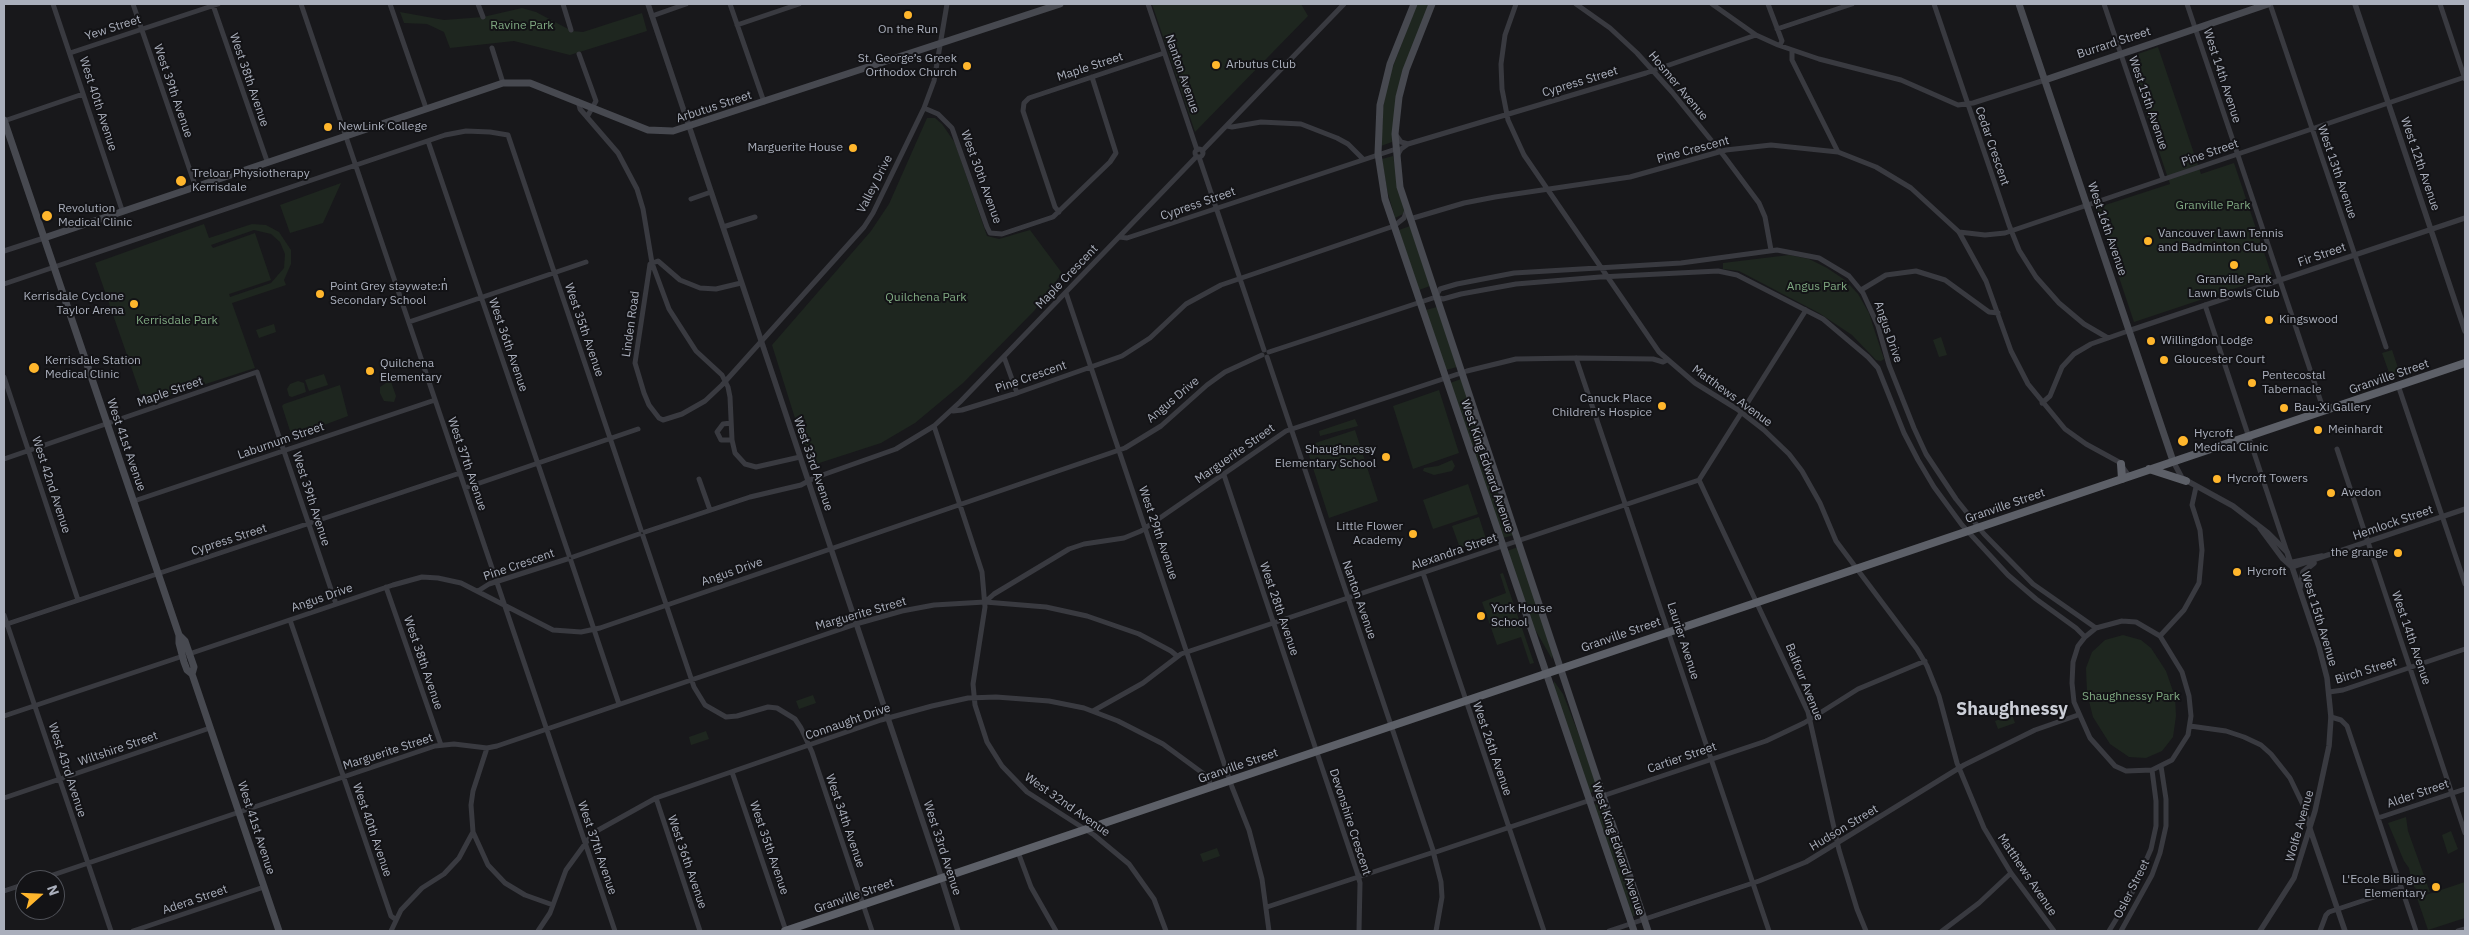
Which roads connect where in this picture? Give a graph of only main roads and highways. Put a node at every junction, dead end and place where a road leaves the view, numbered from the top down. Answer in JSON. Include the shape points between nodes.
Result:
{"nodes":[{"id":1,"x":1060,"y":4,"type":"edge"},
{"id":2,"x":1414,"y":4,"type":"edge"},
{"id":3,"x":1432,"y":4,"type":"edge"},
{"id":4,"x":2019,"y":4,"type":"edge"},
{"id":5,"x":2269,"y":4,"type":"edge"},
{"id":6,"x":2045,"y":80,"type":"junction"},
{"id":7,"x":4,"y":121,"type":"edge"},
{"id":8,"x":44,"y":238,"type":"junction"},
{"id":9,"x":2465,"y":363,"type":"edge"},
{"id":10,"x":2173,"y":461,"type":"junction"},
{"id":11,"x":2121,"y":464,"type":"road end"},
{"id":12,"x":2150,"y":470,"type":"junction"},
{"id":13,"x":2125,"y":477,"type":"junction"},
{"id":14,"x":2186,"y":481,"type":"road end"},
{"id":15,"x":1561,"y":667,"type":"junction"},
{"id":16,"x":1546,"y":673,"type":"junction"},
{"id":17,"x":1633,"y":927,"type":"edge"},
{"id":18,"x":278,"y":931,"type":"edge"},
{"id":19,"x":786,"y":931,"type":"edge"},
{"id":20,"x":1648,"y":931,"type":"edge"}],
"edges":[{"from":1,"to":8,"type":"main road","name":"Arbutus Street","via":[[689,127],[660,132],[530,83],[503,83]]},
{"from":2,"to":16,"type":"main road","name":"West King Edward Avenue","via":[[1384,85],[1379,114],[1381,181]]},
{"from":3,"to":15,"type":"main road","name":"West King Edward Avenue","via":[[1399,97],[1396,158],[1407,210]]},
{"from":4,"to":6,"type":"main road","name":"West 16th Avenue"},
{"from":5,"to":6,"type":"main road","name":"Burrard Street"},
{"from":6,"to":10,"type":"main road","name":"West 16th Avenue"},
{"from":7,"to":8,"type":"main road","name":"West 41st Avenue"},
{"from":8,"to":18,"type":"main road","name":"West 41st Avenue","via":[[179,635],[178,643],[186,655],[187,670],[192,674]]},
{"from":9,"to":10,"type":"highway","name":"Granville Street"},
{"from":10,"to":12,"type":"highway","name":"Granville Street"},
{"from":11,"to":13,"type":"highway"},
{"from":12,"to":13,"type":"highway","name":"Granville Street"},
{"from":12,"to":14,"type":"highway"},
{"from":13,"to":15,"type":"highway","name":"Granville Street"},
{"from":15,"to":16,"type":"highway","name":"Granville Street"},
{"from":15,"to":20,"type":"main road","name":"West King Edward Avenue"},
{"from":16,"to":17,"type":"main road","name":"West King Edward Avenue"},
{"from":16,"to":19,"type":"highway","name":"Granville Street"}]}
